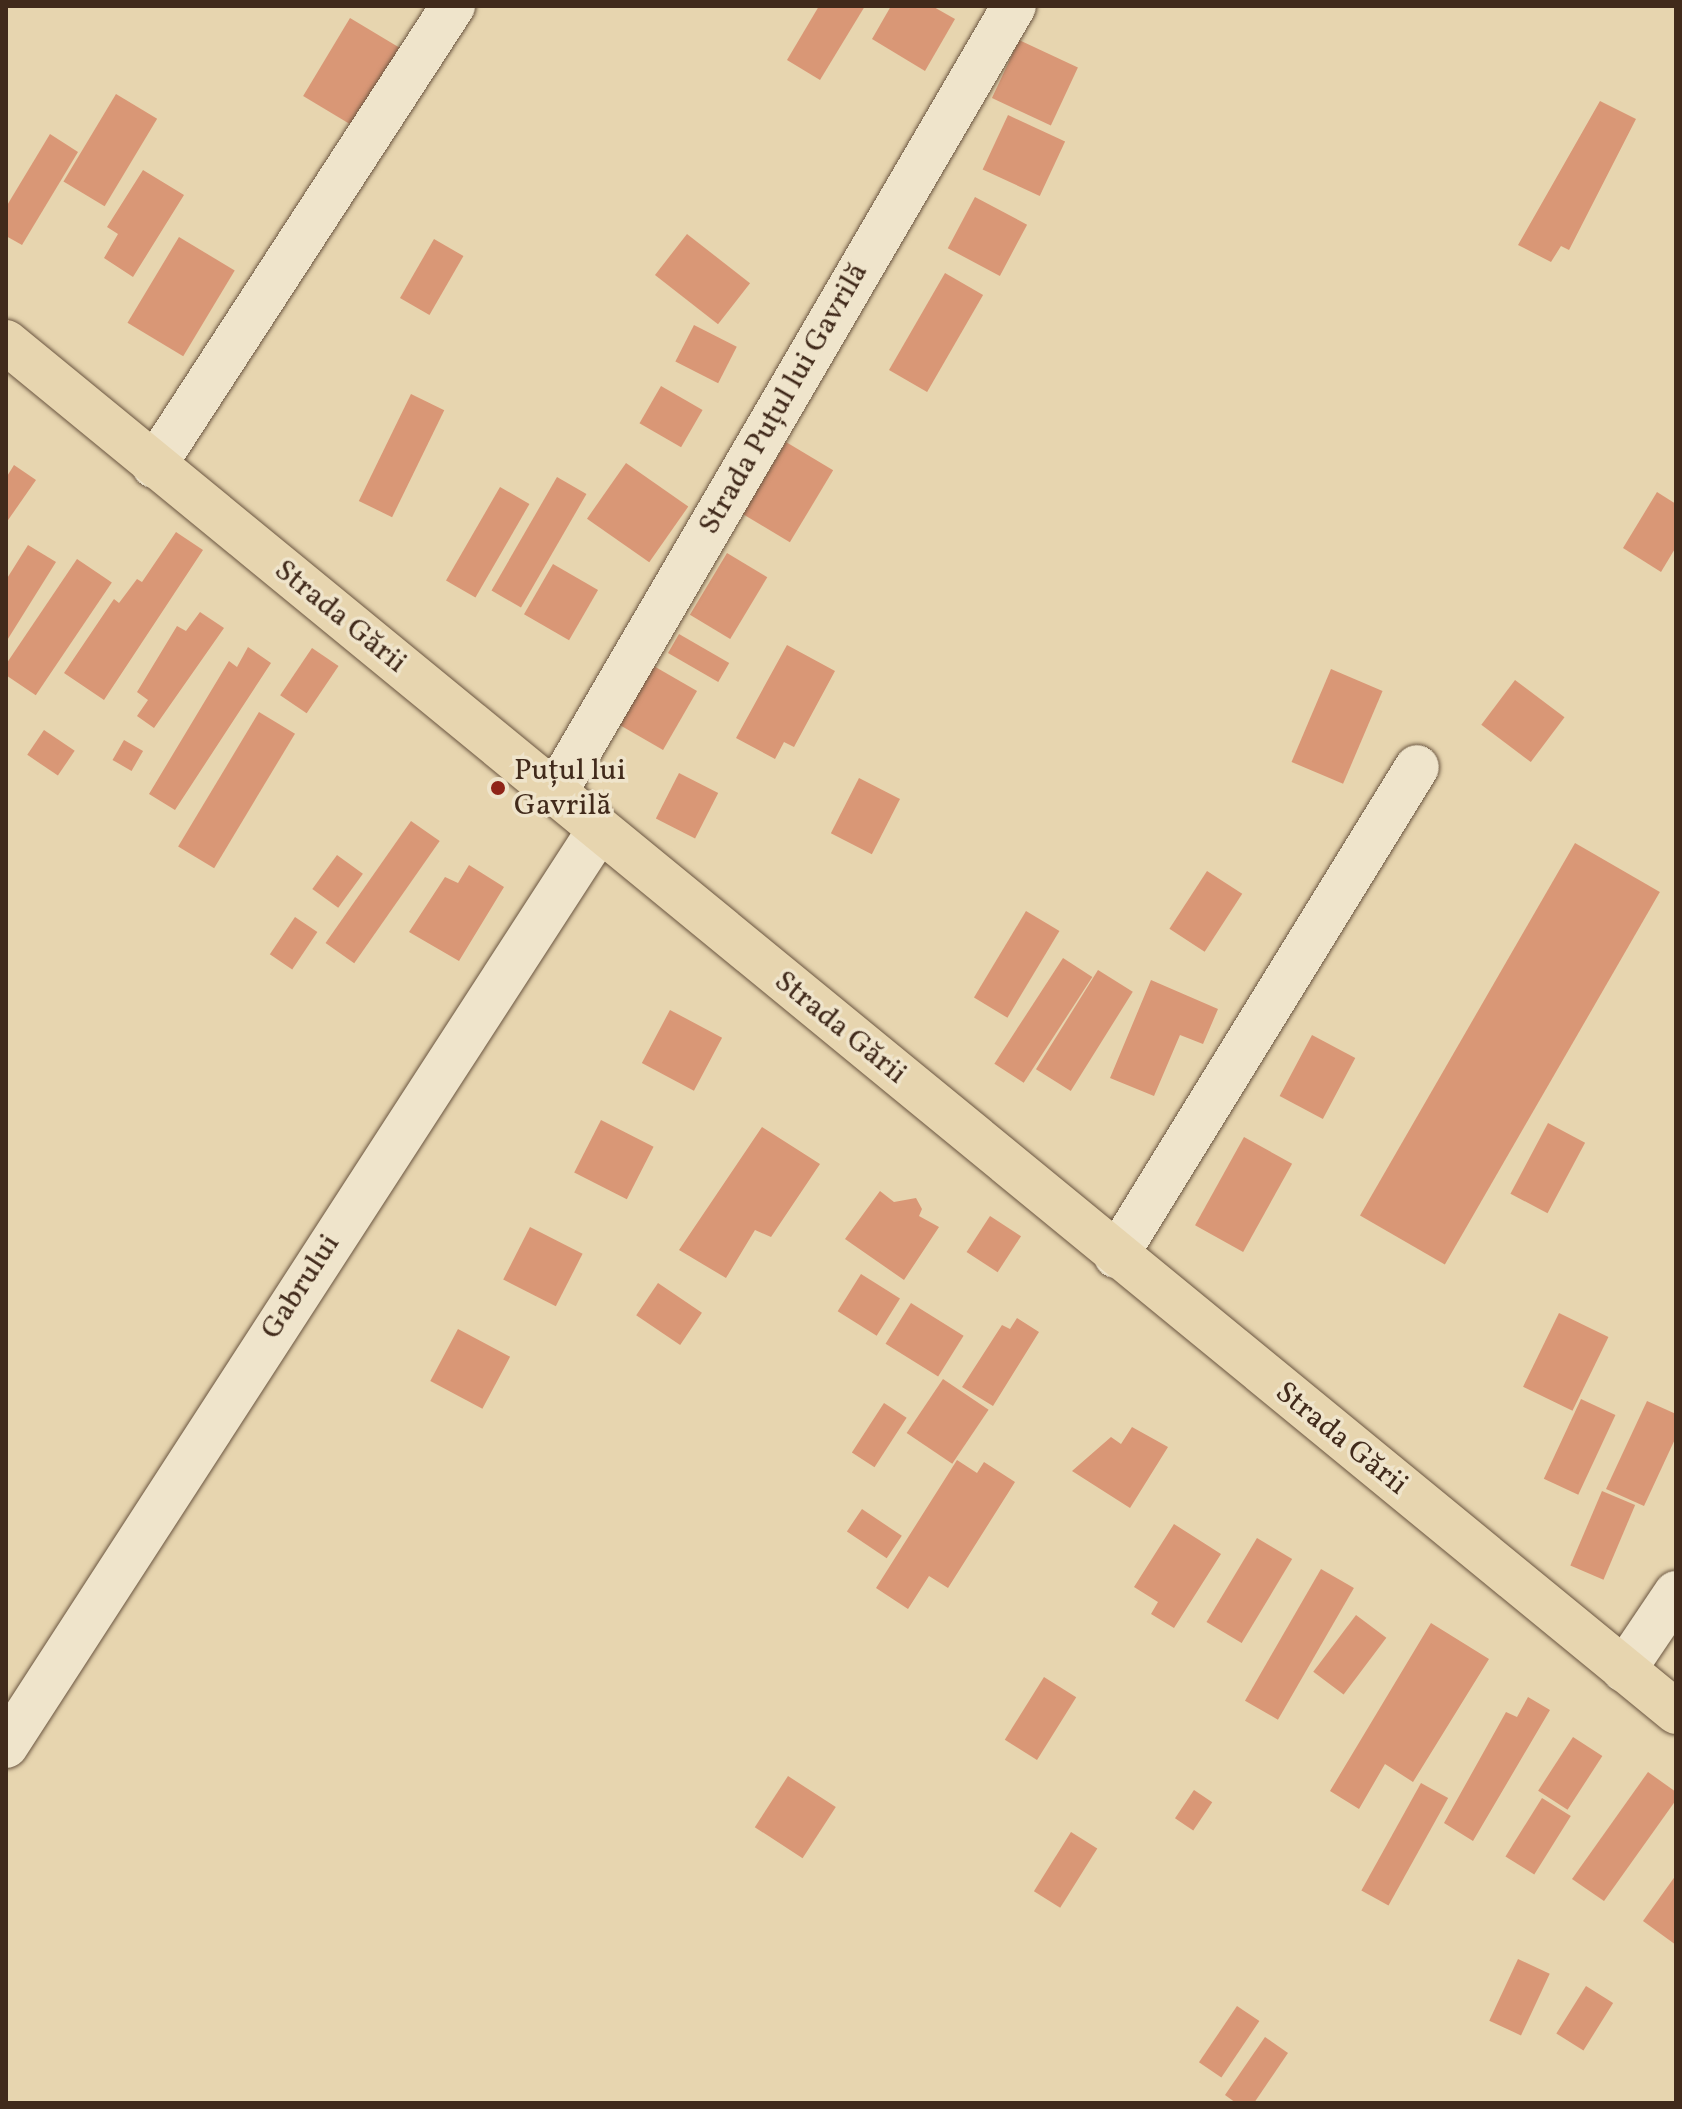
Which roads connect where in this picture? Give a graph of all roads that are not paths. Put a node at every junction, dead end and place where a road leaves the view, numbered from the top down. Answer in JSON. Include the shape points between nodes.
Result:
{"nodes":[{"id":1,"x":453,"y":6,"type":"edge"},
{"id":2,"x":1014,"y":6,"type":"edge"},
{"id":3,"x":6,"y":342,"type":"edge"},
{"id":4,"x":154,"y":466,"type":"junction"},
{"id":5,"x":1417,"y":767,"type":"dead end"},
{"id":6,"x":555,"y":793,"type":"junction"},
{"id":7,"x":599,"y":830,"type":"junction"},
{"id":8,"x":1116,"y":1256,"type":"junction"},
{"id":9,"x":1676,"y":1593,"type":"edge"},
{"id":10,"x":1624,"y":1670,"type":"junction"},
{"id":11,"x":1676,"y":1712,"type":"edge"},
{"id":12,"x":6,"y":1746,"type":"edge"}],
"edges":[{"from":1,"to":4,"type":"street"},
{"from":2,"to":6,"type":"street","name":"Strada Puțul lui Gavrilă"},
{"from":3,"to":4,"type":"main road","name":"Strada Gării"},
{"from":4,"to":6,"type":"main road","name":"Strada Gării"},
{"from":5,"to":8,"type":"street"},
{"from":6,"to":7,"type":"main road","name":"Strada Gării"},
{"from":7,"to":8,"type":"main road","name":"Strada Gării"},
{"from":7,"to":12,"type":"street","name":"Gabrului"},
{"from":8,"to":10,"type":"main road","name":"Strada Gării"},
{"from":9,"to":10,"type":"street"},
{"from":10,"to":11,"type":"main road","name":"Strada Gării"}]}
